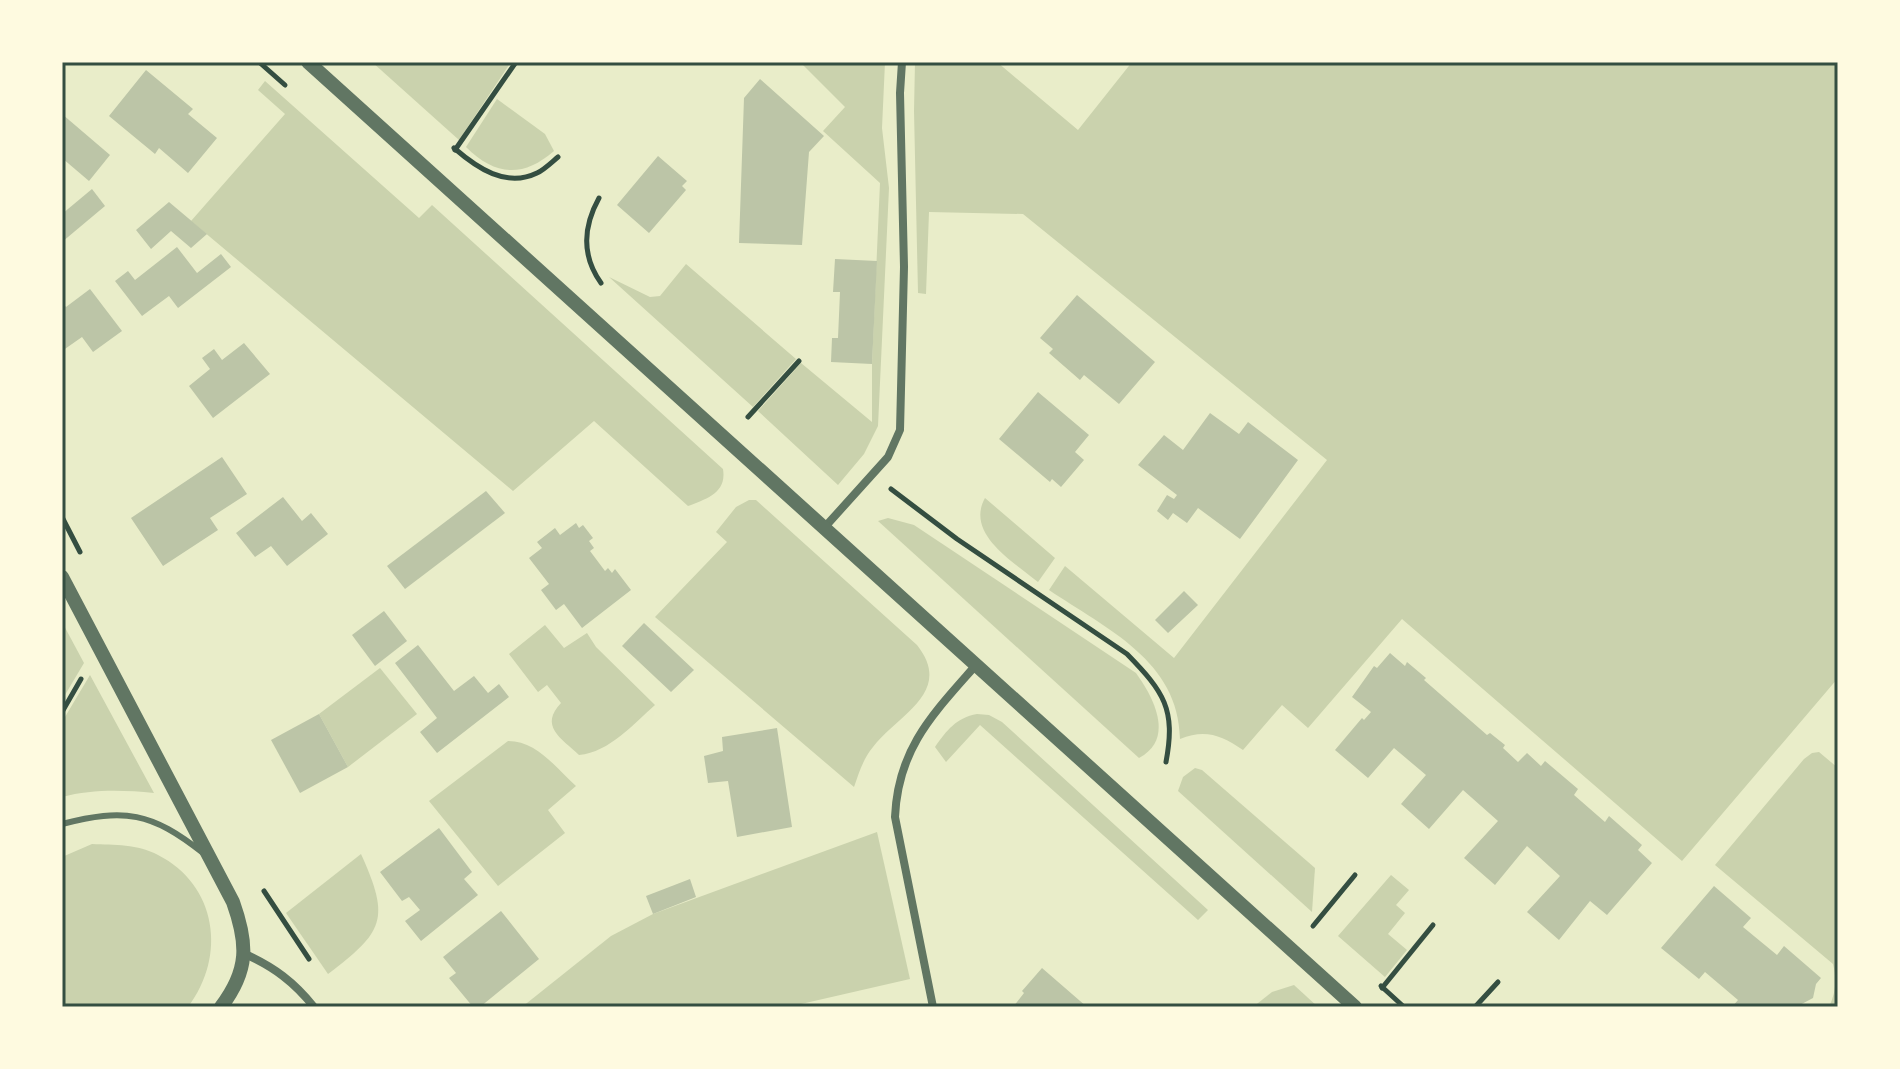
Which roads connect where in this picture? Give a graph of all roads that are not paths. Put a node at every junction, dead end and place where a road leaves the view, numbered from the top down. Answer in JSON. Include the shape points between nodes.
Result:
{"nodes":[{"id":1,"x":308,"y":62,"type":"edge"},
{"id":2,"x":902,"y":62,"type":"edge"},
{"id":3,"x":824,"y":528,"type":"junction"},
{"id":4,"x":62,"y":577,"type":"edge"},
{"id":5,"x":976,"y":665,"type":"junction"},
{"id":6,"x":62,"y":824,"type":"edge"},
{"id":7,"x":212,"y":860,"type":"junction"},
{"id":8,"x":245,"y":954,"type":"junction"},
{"id":9,"x":221,"y":1007,"type":"edge"},
{"id":10,"x":314,"y":1007,"type":"edge"},
{"id":11,"x":933,"y":1007,"type":"edge"},
{"id":12,"x":1355,"y":1007,"type":"edge"}],
"edges":[{"from":1,"to":3,"type":"street"},
{"from":2,"to":3,"type":"street","via":[[900,430],[888,457]]},
{"from":3,"to":5,"type":"street"},
{"from":4,"to":7,"type":"street"},
{"from":5,"to":11,"type":"street","via":[[918,734],[896,799],[895,817]]},
{"from":5,"to":12,"type":"street"},
{"from":6,"to":7,"type":"lane","via":[[122,813],[143,818],[180,835]]},
{"from":7,"to":8,"type":"street","via":[[242,927]]},
{"from":8,"to":9,"type":"street"},
{"from":8,"to":10,"type":"street","via":[[277,970]]}]}
